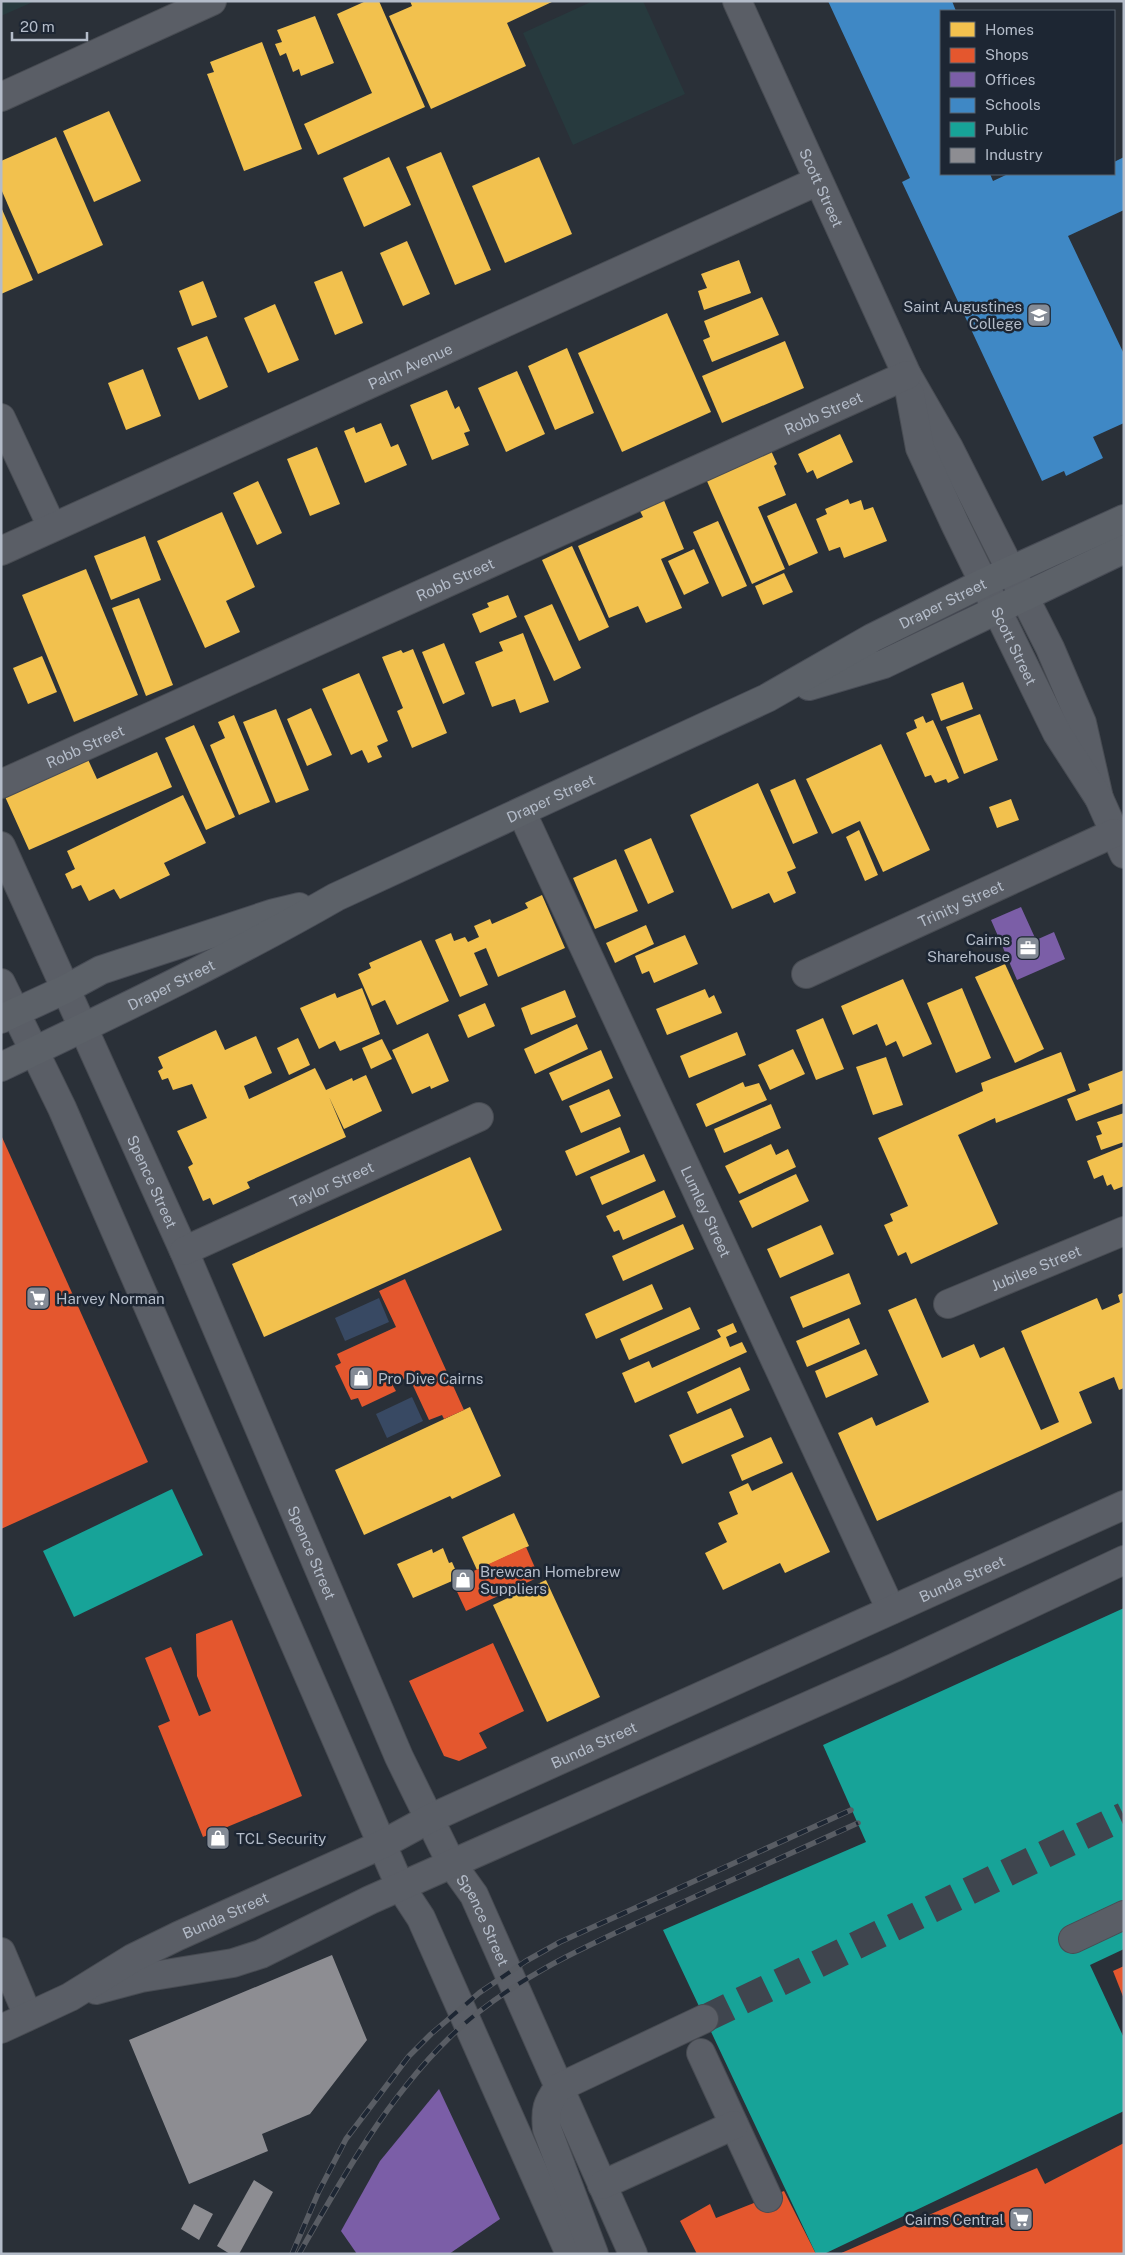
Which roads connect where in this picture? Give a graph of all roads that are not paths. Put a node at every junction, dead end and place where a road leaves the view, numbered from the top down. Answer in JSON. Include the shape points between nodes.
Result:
{"nodes":[{"id":1,"x":212,"y":1,"type":"edge"},
{"id":2,"x":737,"y":1,"type":"edge"},
{"id":3,"x":1,"y":97,"type":"edge"},
{"id":4,"x":818,"y":181,"type":"junction"},
{"id":5,"x":907,"y":375,"type":"junction"},
{"id":6,"x":1,"y":418,"type":"edge"},
{"id":7,"x":1124,"y":519,"type":"edge"},
{"id":8,"x":52,"y":528,"type":"junction"},
{"id":9,"x":1124,"y":549,"type":"edge"},
{"id":10,"x":1,"y":551,"type":"edge"},
{"id":11,"x":1011,"y":570,"type":"junction"},
{"id":12,"x":984,"y":583,"type":"junction"},
{"id":13,"x":1024,"y":597,"type":"junction"},
{"id":14,"x":997,"y":610,"type":"junction"},
{"id":15,"x":767,"y":698,"type":"junction"},
{"id":16,"x":1,"y":784,"type":"edge"},
{"id":17,"x":1099,"y":798,"type":"junction"},
{"id":18,"x":522,"y":812,"type":"junction"},
{"id":19,"x":1119,"y":844,"type":"edge"},
{"id":20,"x":1,"y":846,"type":"edge"},
{"id":21,"x":336,"y":897,"type":"junction"},
{"id":22,"x":806,"y":974,"type":"dead end"},
{"id":23,"x":1,"y":983,"type":"edge"},
{"id":24,"x":66,"y":989,"type":"junction"},
{"id":25,"x":8,"y":1016,"type":"edge"},
{"id":26,"x":84,"y":1028,"type":"junction"},
{"id":27,"x":34,"y":1051,"type":"junction"},
{"id":28,"x":1,"y":1067,"type":"edge"},
{"id":29,"x":479,"y":1117,"type":"dead end"},
{"id":30,"x":1124,"y":1231,"type":"edge"},
{"id":31,"x":184,"y":1251,"type":"junction"},
{"id":32,"x":948,"y":1304,"type":"dead end"},
{"id":33,"x":1124,"y":1505,"type":"edge"},
{"id":34,"x":1124,"y":1560,"type":"edge"},
{"id":35,"x":891,"y":1610,"type":"junction"},
{"id":36,"x":429,"y":1819,"type":"junction"},
{"id":37,"x":382,"y":1844,"type":"junction"},
{"id":38,"x":451,"y":1863,"type":"junction"},
{"id":39,"x":400,"y":1886,"type":"junction"},
{"id":40,"x":1124,"y":1916,"type":"edge"},
{"id":41,"x":1073,"y":1939,"type":"dead end"},
{"id":42,"x":1,"y":1952,"type":"edge"},
{"id":43,"x":70,"y":1997,"type":"junction"},
{"id":44,"x":28,"y":2016,"type":"junction"},
{"id":45,"x":704,"y":2019,"type":"tunnel mouth"},
{"id":46,"x":1,"y":2029,"type":"edge"},
{"id":47,"x":701,"y":2053,"type":"dead end"},
{"id":48,"x":558,"y":2088,"type":"junction"},
{"id":49,"x":734,"y":2124,"type":"junction"},
{"id":50,"x":602,"y":2185,"type":"junction"},
{"id":51,"x":768,"y":2198,"type":"dead end"},
{"id":52,"x":570,"y":2254,"type":"edge"},
{"id":53,"x":594,"y":2254,"type":"edge"},
{"id":54,"x":633,"y":2254,"type":"edge"}],
"edges":[{"from":1,"to":3,"type":"street"},
{"from":2,"to":4,"type":"street","name":"Scott Street"},
{"from":4,"to":5,"type":"street","name":"Scott Street"},
{"from":4,"to":8,"type":"street","name":"Palm Avenue"},
{"from":5,"to":11,"type":"street","name":"Scott Street","via":[[949,448]]},
{"from":5,"to":12,"type":"street","name":"Scott Street","via":[[920,448]]},
{"from":5,"to":16,"type":"street","name":"Robb Street"},
{"from":6,"to":8,"type":"street"},
{"from":7,"to":11,"type":"main road","name":"Draper Street"},
{"from":8,"to":10,"type":"street","name":"Palm Avenue"},
{"from":9,"to":13,"type":"main road","name":"Draper Street"},
{"from":11,"to":12,"type":"main road","name":"Draper Street"},
{"from":11,"to":13,"type":"street","name":"Scott Street"},
{"from":12,"to":14,"type":"street","name":"Scott Street"},
{"from":12,"to":15,"type":"main road","name":"Draper Street","via":[[872,638]]},
{"from":13,"to":14,"type":"main road","name":"Draper Street"},
{"from":13,"to":17,"type":"street","name":"Scott Street","via":[[1082,724]]},
{"from":14,"to":15,"type":"main road","name":"Draper Street","via":[[884,664]]},
{"from":14,"to":17,"type":"street","name":"Scott Street","via":[[1057,733]]},
{"from":15,"to":18,"type":"main road","name":"Draper Street"},
{"from":17,"to":19,"type":"street","name":"Scott Street"},
{"from":18,"to":21,"type":"main road","name":"Draper Street"},
{"from":18,"to":35,"type":"street","name":"Lumley Street"},
{"from":19,"to":22,"type":"street","name":"Trinity Street"},
{"from":20,"to":24,"type":"street","name":"Spence Street"},
{"from":21,"to":24,"type":"main road","name":"Draper Street","via":[[274,913],[101,970]]},
{"from":21,"to":26,"type":"main road","name":"Draper Street","via":[[281,929]]},
{"from":23,"to":25,"type":"street"},
{"from":24,"to":25,"type":"main road","name":"Draper Street"},
{"from":24,"to":26,"type":"street","name":"Spence Street"},
{"from":25,"to":27,"type":"street"},
{"from":26,"to":27,"type":"main road","name":"Draper Street"},
{"from":26,"to":31,"type":"street","name":"Spence Street"},
{"from":27,"to":28,"type":"main road","name":"Draper Street"},
{"from":27,"to":37,"type":"street","via":[[62,1108]]},
{"from":29,"to":31,"type":"street","name":"Taylor Street"},
{"from":30,"to":32,"type":"street","name":"Jubilee Street"},
{"from":31,"to":36,"type":"street","name":"Spence Street","via":[[399,1757]]},
{"from":33,"to":35,"type":"street","name":"Bunda Street"},
{"from":34,"to":38,"type":"street","name":"Bunda Street","via":[[886,1671]]},
{"from":35,"to":36,"type":"street","name":"Bunda Street"},
{"from":36,"to":37,"type":"street","name":"Bunda Street"},
{"from":36,"to":38,"type":"street","name":"Spence Street"},
{"from":37,"to":39,"type":"street"},
{"from":37,"to":43,"type":"street","name":"Bunda Street","via":[[169,1940]]},
{"from":38,"to":39,"type":"street","name":"Bunda Street"},
{"from":38,"to":48,"type":"street","name":"Spence Street","via":[[474,1895]]},
{"from":39,"to":43,"type":"street","name":"Bunda Street","via":[[261,1954],[204,1969],[141,1978]]},
{"from":39,"to":52,"type":"street","via":[[421,1918]]},
{"from":40,"to":41,"type":"street"},
{"from":42,"to":44,"type":"street"},
{"from":43,"to":44,"type":"street","name":"Bunda Street"},
{"from":44,"to":46,"type":"street","name":"Bunda Street"},
{"from":45,"to":48,"type":"street"},
{"from":47,"to":49,"type":"street"},
{"from":48,"to":50,"type":"street","name":"Spence Street"},
{"from":48,"to":53,"type":"street","via":[[546,2109],[547,2129]]},
{"from":49,"to":50,"type":"street"},
{"from":49,"to":51,"type":"street"},
{"from":50,"to":54,"type":"street","name":"Spence Street"}]}
